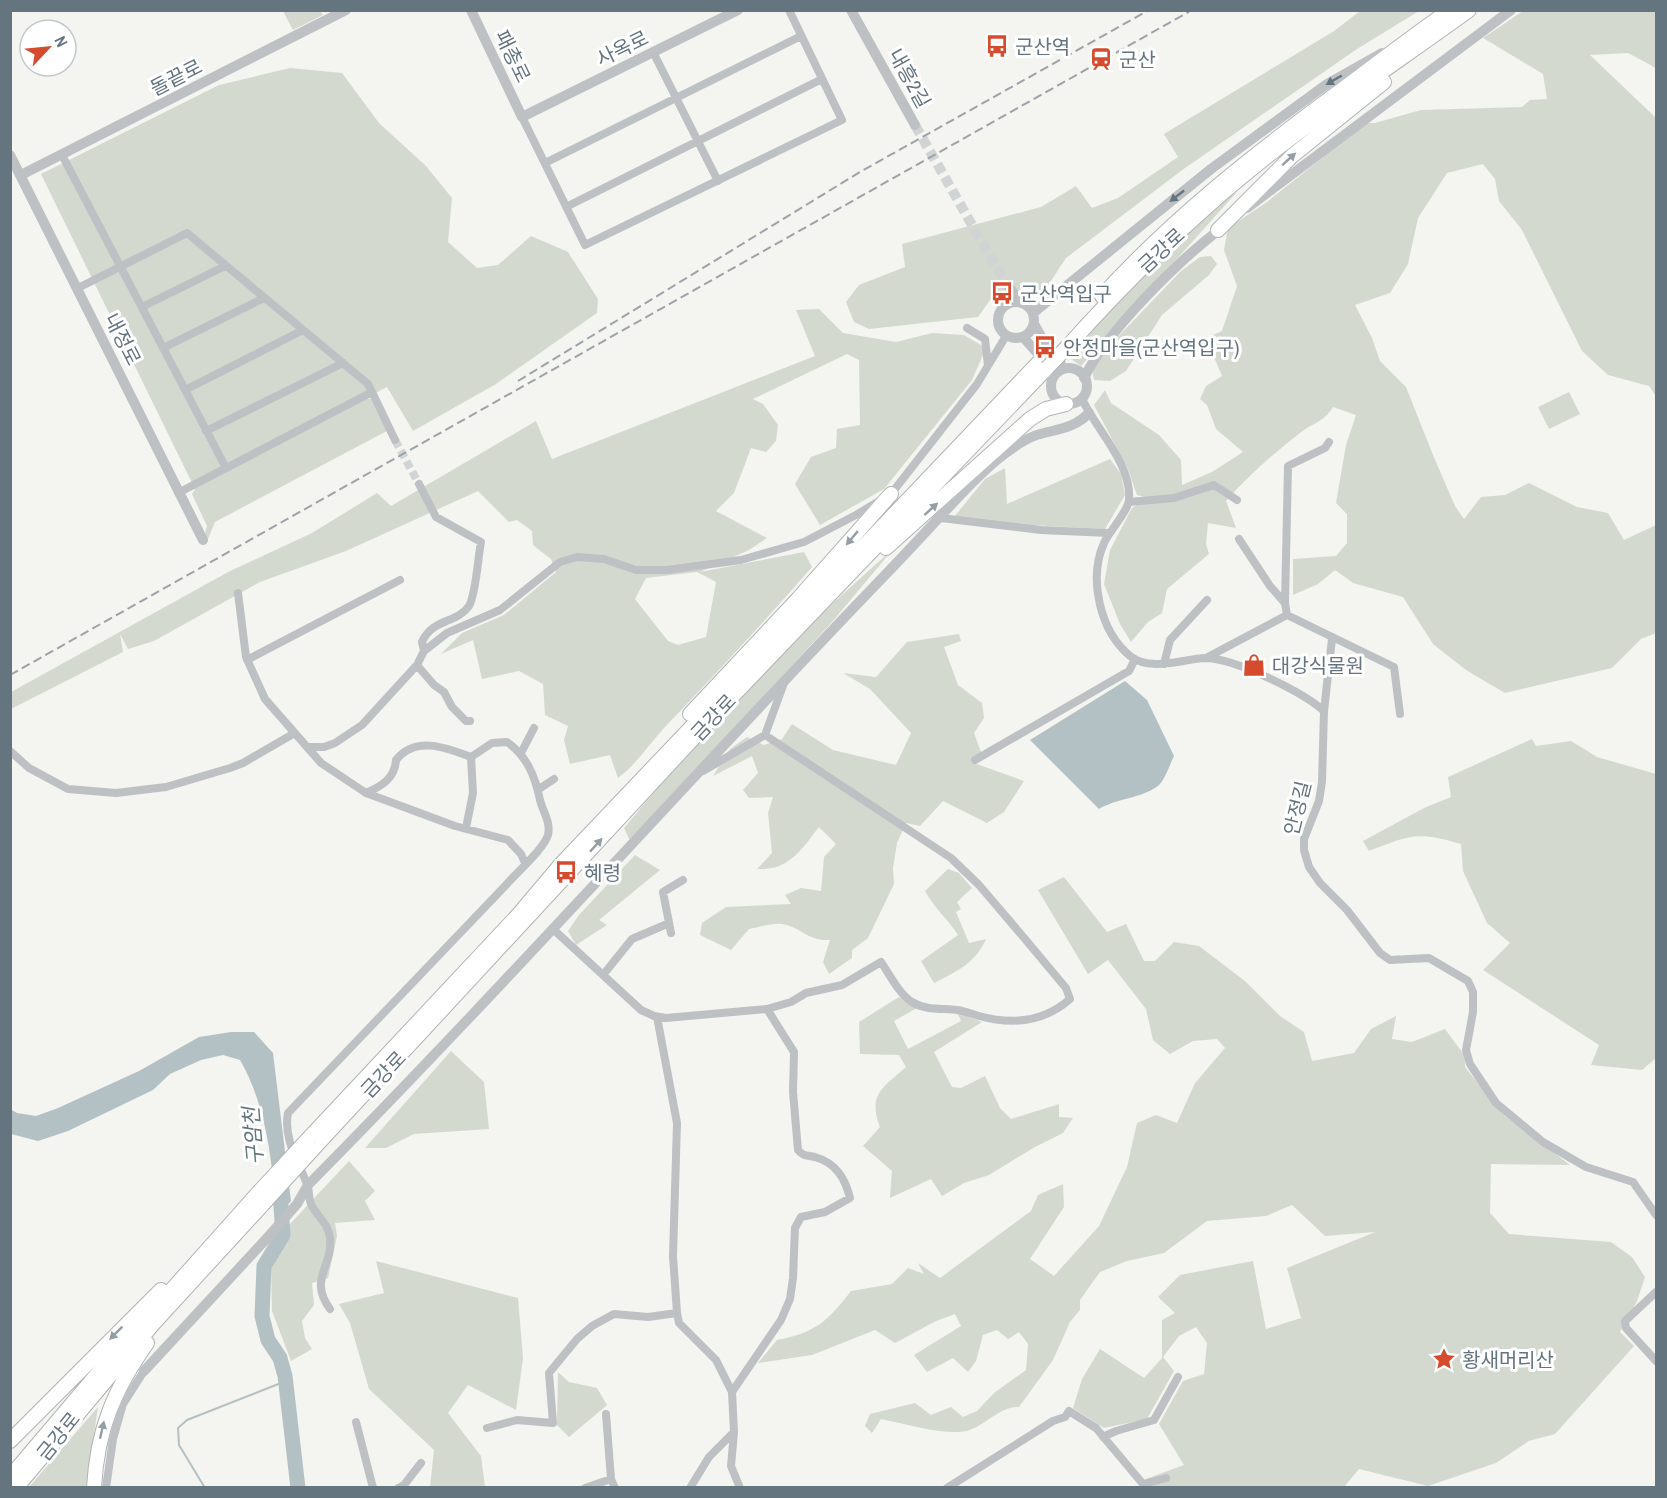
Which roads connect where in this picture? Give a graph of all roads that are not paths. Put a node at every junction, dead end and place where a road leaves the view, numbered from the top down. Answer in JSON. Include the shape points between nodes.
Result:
{"nodes":[{"id":1,"x":346,"y":10,"type":"edge"},
{"id":2,"x":471,"y":10,"type":"edge"},
{"id":3,"x":738,"y":10,"type":"edge"},
{"id":4,"x":789,"y":10,"type":"edge"},
{"id":5,"x":851,"y":10,"type":"edge"},
{"id":6,"x":1450,"y":10,"type":"edge"},
{"id":7,"x":1469,"y":10,"type":"edge"},
{"id":8,"x":1475,"y":10,"type":"edge"},
{"id":9,"x":1511,"y":10,"type":"edge"},
{"id":10,"x":801,"y":36,"type":"junction"},
{"id":11,"x":1403,"y":42,"type":"junction"},
{"id":12,"x":653,"y":52,"type":"junction"},
{"id":13,"x":822,"y":79,"type":"junction"},
{"id":14,"x":677,"y":98,"type":"junction"},
{"id":15,"x":522,"y":117,"type":"junction"},
{"id":16,"x":915,"y":125,"type":"tunnel mouth"},
{"id":17,"x":698,"y":141,"type":"junction"},
{"id":18,"x":10,"y":154,"type":"edge"},
{"id":19,"x":62,"y":155,"type":"junction"},
{"id":20,"x":545,"y":163,"type":"junction"},
{"id":21,"x":21,"y":175,"type":"junction"},
{"id":22,"x":718,"y":181,"type":"junction"},
{"id":23,"x":566,"y":207,"type":"junction"},
{"id":24,"x":1218,"y":230,"type":"junction"},
{"id":25,"x":225,"y":266,"type":"junction"},
{"id":26,"x":121,"y":267,"type":"junction"},
{"id":27,"x":78,"y":288,"type":"junction"},
{"id":28,"x":264,"y":298,"type":"junction"},
{"id":29,"x":1021,"y":302,"type":"junction"},
{"id":30,"x":1006,"y":304,"type":"junction"},
{"id":31,"x":142,"y":308,"type":"junction"},
{"id":32,"x":1034,"y":318,"type":"junction"},
{"id":33,"x":967,"y":328,"type":"dead end"},
{"id":34,"x":303,"y":330,"type":"junction"},
{"id":35,"x":1006,"y":336,"type":"junction"},
{"id":36,"x":1023,"y":338,"type":"junction"},
{"id":37,"x":1065,"y":343,"type":"junction"},
{"id":38,"x":163,"y":348,"type":"junction"},
{"id":39,"x":343,"y":363,"type":"junction"},
{"id":40,"x":988,"y":366,"type":"junction"},
{"id":41,"x":1047,"y":368,"type":"junction"},
{"id":42,"x":1065,"y":369,"type":"junction"},
{"id":43,"x":1084,"y":378,"type":"junction"},
{"id":44,"x":185,"y":390,"type":"junction"},
{"id":45,"x":372,"y":392,"type":"junction"},
{"id":46,"x":1082,"y":399,"type":"junction"},
{"id":47,"x":1066,"y":404,"type":"junction"},
{"id":48,"x":1089,"y":413,"type":"junction"},
{"id":49,"x":206,"y":431,"type":"junction"},
{"id":50,"x":395,"y":440,"type":"tunnel mouth"},
{"id":51,"x":1329,"y":442,"type":"dead end"},
{"id":52,"x":226,"y":468,"type":"junction"},
{"id":53,"x":419,"y":484,"type":"tunnel mouth"},
{"id":54,"x":178,"y":493,"type":"junction"},
{"id":55,"x":891,"y":494,"type":"junction"},
{"id":56,"x":1237,"y":500,"type":"dead end"},
{"id":57,"x":1129,"y":502,"type":"junction"},
{"id":58,"x":940,"y":518,"type":"junction"},
{"id":59,"x":1109,"y":533,"type":"junction"},
{"id":60,"x":1239,"y":539,"type":"dead end"},
{"id":61,"x":203,"y":540,"type":"dead end"},
{"id":62,"x":400,"y":580,"type":"dead end"},
{"id":63,"x":238,"y":593,"type":"dead end"},
{"id":64,"x":1207,"y":600,"type":"dead end"},
{"id":65,"x":1285,"y":603,"type":"junction"},
{"id":66,"x":1287,"y":615,"type":"junction"},
{"id":67,"x":809,"y":617,"type":"junction"},
{"id":68,"x":1332,"y":639,"type":"junction"},
{"id":69,"x":424,"y":651,"type":"junction"},
{"id":70,"x":1206,"y":658,"type":"junction"},
{"id":71,"x":1135,"y":659,"type":"junction"},
{"id":72,"x":247,"y":660,"type":"junction"},
{"id":73,"x":1164,"y":664,"type":"junction"},
{"id":74,"x":417,"y":665,"type":"junction"},
{"id":75,"x":785,"y":680,"type":"junction"},
{"id":76,"x":1324,"y":711,"type":"junction"},
{"id":77,"x":1400,"y":714,"type":"dead end"},
{"id":78,"x":470,"y":721,"type":"dead end"},
{"id":79,"x":534,"y":728,"type":"dead end"},
{"id":80,"x":293,"y":734,"type":"junction"},
{"id":81,"x":765,"y":735,"type":"junction"},
{"id":82,"x":308,"y":747,"type":"junction"},
{"id":83,"x":10,"y":751,"type":"edge"},
{"id":84,"x":521,"y":753,"type":"junction"},
{"id":85,"x":471,"y":757,"type":"junction"},
{"id":86,"x":975,"y":760,"type":"dead end"},
{"id":87,"x":698,"y":774,"type":"junction"},
{"id":88,"x":554,"y":779,"type":"dead end"},
{"id":89,"x":539,"y":789,"type":"junction"},
{"id":90,"x":366,"y":793,"type":"junction"},
{"id":91,"x":466,"y":828,"type":"junction"},
{"id":92,"x":525,"y":863,"type":"junction"},
{"id":93,"x":562,"y":863,"type":"junction"},
{"id":94,"x":683,"y":880,"type":"dead end"},
{"id":95,"x":667,"y":924,"type":"junction"},
{"id":96,"x":554,"y":930,"type":"junction"},
{"id":97,"x":671,"y":933,"type":"dead end"},
{"id":98,"x":603,"y":975,"type":"junction"},
{"id":99,"x":767,"y":1009,"type":"junction"},
{"id":100,"x":657,"y":1017,"type":"junction"},
{"id":101,"x":311,"y":1143,"type":"junction"},
{"id":102,"x":308,"y":1185,"type":"junction"},
{"id":103,"x":1656,"y":1215,"type":"edge"},
{"id":104,"x":223,"y":1238,"type":"junction"},
{"id":105,"x":1656,"y":1292,"type":"edge"},
{"id":106,"x":330,"y":1309,"type":"dead end"},
{"id":107,"x":677,"y":1313,"type":"junction"},
{"id":108,"x":1656,"y":1361,"type":"edge"},
{"id":109,"x":144,"y":1371,"type":"joint"},
{"id":110,"x":1178,"y":1377,"type":"dead end"},
{"id":111,"x":732,"y":1392,"type":"junction"},
{"id":112,"x":606,"y":1414,"type":"dead end"},
{"id":113,"x":356,"y":1422,"type":"dead end"},
{"id":114,"x":487,"y":1428,"type":"dead end"},
{"id":115,"x":734,"y":1432,"type":"junction"},
{"id":116,"x":1103,"y":1437,"type":"junction"},
{"id":117,"x":10,"y":1441,"type":"edge"},
{"id":118,"x":421,"y":1463,"type":"dead end"},
{"id":119,"x":10,"y":1476,"type":"edge"},
{"id":120,"x":1166,"y":1478,"type":"dead end"},
{"id":121,"x":613,"y":1483,"type":"edge"},
{"id":122,"x":16,"y":1488,"type":"edge"},
{"id":123,"x":94,"y":1488,"type":"edge"},
{"id":124,"x":106,"y":1488,"type":"edge"},
{"id":125,"x":374,"y":1488,"type":"edge"},
{"id":126,"x":398,"y":1488,"type":"edge"},
{"id":127,"x":585,"y":1488,"type":"edge"},
{"id":128,"x":690,"y":1488,"type":"edge"},
{"id":129,"x":741,"y":1488,"type":"edge"},
{"id":130,"x":947,"y":1488,"type":"edge"}],
"edges":[{"from":1,"to":19,"type":"street","name":"돌끝로"},
{"from":2,"to":15,"type":"street","name":"패총로"},
{"from":3,"to":12,"type":"street","name":"사옥로"},
{"from":4,"to":10,"type":"street"},
{"from":5,"to":16,"type":"street","name":"내흥2길"},
{"from":6,"to":11,"type":"highway","name":"금강로"},
{"from":7,"to":37,"type":"highway","name":"금강로","via":[[1297,135],[1210,204]]},
{"from":24,"to":8,"type":"highway","one_way":true,"via":[[1308,142]]},
{"from":9,"to":24,"type":"street"},
{"from":10,"to":13,"type":"street"},
{"from":10,"to":14,"type":"street"},
{"from":11,"to":32,"type":"street","one_way":true,"via":[[1327,84],[1211,169]]},
{"from":11,"to":37,"type":"highway","name":"금강로","via":[[1197,202],[1150,245]]},
{"from":12,"to":14,"type":"street"},
{"from":12,"to":15,"type":"street","name":"사옥로"},
{"from":13,"to":17,"type":"street"},
{"from":13,"to":22,"type":"street","via":[[842,120]]},
{"from":14,"to":17,"type":"street"},
{"from":14,"to":20,"type":"street"},
{"from":15,"to":20,"type":"street"},
{"from":17,"to":22,"type":"street"},
{"from":17,"to":23,"type":"street"},
{"from":18,"to":21,"type":"street","name":"내정로"},
{"from":19,"to":21,"type":"street","name":"돌끝로"},
{"from":19,"to":26,"type":"street"},
{"from":20,"to":23,"type":"street"},
{"from":21,"to":27,"type":"street","name":"내정로"},
{"from":22,"to":23,"type":"street","via":[[585,245]]},
{"from":24,"to":43,"type":"street","via":[[1124,323],[1096,354]]},
{"from":25,"to":26,"type":"street","via":[[186,233]]},
{"from":25,"to":28,"type":"street"},
{"from":25,"to":31,"type":"street"},
{"from":26,"to":27,"type":"street"},
{"from":26,"to":31,"type":"street"},
{"from":27,"to":54,"type":"street","name":"내정로"},
{"from":28,"to":34,"type":"street"},
{"from":28,"to":38,"type":"street"},
{"from":29,"to":30,"type":"street"},
{"from":29,"to":30,"type":"street","via":[[1006,288]]},
{"from":29,"to":32,"type":"street"},
{"from":30,"to":35,"type":"street","via":[[997,320]]},
{"from":31,"to":38,"type":"street"},
{"from":32,"to":36,"type":"street"},
{"from":32,"to":42,"type":"street","via":[[1046,345]]},
{"from":33,"to":40,"type":"street","via":[[985,339]]},
{"from":34,"to":39,"type":"street"},
{"from":34,"to":44,"type":"street"},
{"from":35,"to":36,"type":"street"},
{"from":35,"to":40,"type":"street"},
{"from":36,"to":41,"type":"street"},
{"from":37,"to":41,"type":"highway","name":"금강로","bridge":true},
{"from":38,"to":44,"type":"street"},
{"from":39,"to":45,"type":"street"},
{"from":39,"to":49,"type":"street"},
{"from":40,"to":55,"type":"street"},
{"from":41,"to":42,"type":"street"},
{"from":41,"to":47,"type":"street","via":[[1052,393]]},
{"from":41,"to":67,"type":"highway","name":"금강로"},
{"from":41,"to":93,"type":"highway","name":"금강로"},
{"from":42,"to":43,"type":"street","via":[[1076,370]]},
{"from":43,"to":46,"type":"street","via":[[1086,389]]},
{"from":44,"to":49,"type":"street"},
{"from":45,"to":50,"type":"street"},
{"from":45,"to":52,"type":"street"},
{"from":46,"to":47,"type":"street"},
{"from":46,"to":48,"type":"street"},
{"from":67,"to":47,"type":"highway","one_way":true,"via":[[1030,419],[1046,409]]},
{"from":48,"to":57,"type":"street","via":[[1125,474]]},
{"from":48,"to":58,"type":"street","via":[[1068,428],[1032,437],[1002,457]]},
{"from":49,"to":52,"type":"street"},
{"from":51,"to":65,"type":"street","via":[[1325,448],[1288,466]]},
{"from":52,"to":54,"type":"street"},
{"from":53,"to":69,"type":"street","via":[[436,517],[481,542],[470,604],[457,616],[430,628],[422,642]]},
{"from":54,"to":61,"type":"street","name":"내정로"},
{"from":55,"to":69,"type":"street","via":[[804,542],[741,560],[667,570],[636,570],[604,559],[577,557],[560,562],[500,610],[447,633]]},
{"from":55,"to":93,"type":"highway","one_way":true,"via":[[585,829]]},
{"from":56,"to":57,"type":"street","via":[[1214,485],[1174,498]]},
{"from":57,"to":59,"type":"street"},
{"from":58,"to":59,"type":"street","via":[[1041,530]]},
{"from":58,"to":75,"type":"street"},
{"from":59,"to":71,"type":"street","via":[[1096,579],[1099,595],[1114,638]]},
{"from":60,"to":65,"type":"street","via":[[1269,586]]},
{"from":62,"to":72,"type":"street"},
{"from":63,"to":72,"type":"street"},
{"from":64,"to":73,"type":"street","via":[[1170,640]]},
{"from":65,"to":66,"type":"street"},
{"from":66,"to":68,"type":"street"},
{"from":66,"to":70,"type":"street"},
{"from":101,"to":67,"type":"highway","name":"금강로","one_way":true},
{"from":68,"to":76,"type":"street"},
{"from":68,"to":77,"type":"street","via":[[1394,667]]},
{"from":69,"to":74,"type":"street"},
{"from":70,"to":73,"type":"street"},
{"from":70,"to":76,"type":"street","via":[[1226,661],[1294,690]]},
{"from":71,"to":73,"type":"street"},
{"from":71,"to":86,"type":"street","via":[[1129,671]]},
{"from":72,"to":80,"type":"street","via":[[265,699]]},
{"from":74,"to":78,"type":"street","via":[[444,692],[452,707]]},
{"from":74,"to":82,"type":"street","via":[[362,725],[324,747]]},
{"from":75,"to":81,"type":"street"},
{"from":75,"to":87,"type":"street"},
{"from":76,"to":103,"type":"street","name":"안정길","via":[[1322,782],[1304,839],[1309,867],[1380,953],[1390,960],[1429,958],[1468,981],[1473,992],[1473,1012],[1466,1050],[1470,1064],[1496,1103],[1543,1142],[1586,1167],[1633,1182]]},
{"from":79,"to":84,"type":"street"},
{"from":80,"to":82,"type":"street"},
{"from":80,"to":83,"type":"street","via":[[243,764],[166,787],[126,793],[68,789],[29,768]]},
{"from":81,"to":87,"type":"street"},
{"from":81,"to":99,"type":"street","via":[[951,858],[1025,939],[1070,999],[1057,1010],[1026,1020],[995,1020],[958,1010],[934,1010],[910,1001],[881,962],[842,985],[806,993]]},
{"from":82,"to":90,"type":"street","via":[[321,763]]},
{"from":84,"to":85,"type":"street","via":[[501,741]]},
{"from":84,"to":89,"type":"street"},
{"from":85,"to":90,"type":"street","via":[[443,746],[412,748],[396,760],[391,777]]},
{"from":85,"to":91,"type":"street","via":[[473,793]]},
{"from":87,"to":96,"type":"street"},
{"from":88,"to":89,"type":"street"},
{"from":89,"to":92,"type":"street","via":[[548,837]]},
{"from":90,"to":91,"type":"street"},
{"from":91,"to":92,"type":"street","via":[[508,840]]},
{"from":92,"to":102,"type":"street","via":[[288,1113],[286,1124],[296,1162]]},
{"from":93,"to":101,"type":"highway","name":"금강로"},
{"from":94,"to":95,"type":"street","via":[[663,892]]},
{"from":95,"to":97,"type":"street"},
{"from":95,"to":98,"type":"street","via":[[632,939]]},
{"from":96,"to":98,"type":"street"},
{"from":96,"to":102,"type":"street"},
{"from":98,"to":100,"type":"street","via":[[641,1010]]},
{"from":99,"to":100,"type":"street"},
{"from":99,"to":111,"type":"street","via":[[794,1052],[798,1150],[845,1177],[850,1197],[825,1212],[801,1217],[795,1227],[790,1299],[781,1320]]},
{"from":100,"to":107,"type":"street","via":[[677,1123],[673,1256]]},
{"from":101,"to":104,"type":"highway","name":"금강로","bridge":true},
{"from":102,"to":106,"type":"street","via":[[310,1204],[326,1225],[330,1239],[319,1280]]},
{"from":102,"to":109,"type":"street","via":[[268,1237]]},
{"from":104,"to":117,"type":"highway","one_way":true,"via":[[150,1298]]},
{"from":104,"to":119,"type":"highway","name":"금강로"},
{"from":104,"to":122,"type":"highway","name":"금강로"},
{"from":123,"to":104,"type":"highway","one_way":true,"via":[[105,1419],[120,1385]]},
{"from":105,"to":108,"type":"street","via":[[1625,1321],[1626,1328]]},
{"from":107,"to":111,"type":"street","via":[[679,1323],[716,1360]]},
{"from":107,"to":114,"type":"street","via":[[648,1317],[614,1314],[592,1326],[549,1373],[553,1423],[517,1420]]},
{"from":109,"to":124,"type":"street","via":[[123,1404]]},
{"from":110,"to":116,"type":"street","via":[[1154,1420]]},
{"from":111,"to":115,"type":"street"},
{"from":112,"to":121,"type":"street"},
{"from":113,"to":125,"type":"street"},
{"from":115,"to":128,"type":"street","via":[[709,1457]]},
{"from":115,"to":129,"type":"street","via":[[731,1466]]},
{"from":116,"to":120,"type":"street","via":[[1143,1484]]},
{"from":116,"to":130,"type":"street","via":[[1069,1411]]},
{"from":118,"to":126,"type":"street"},
{"from":121,"to":127,"type":"street"}]}
